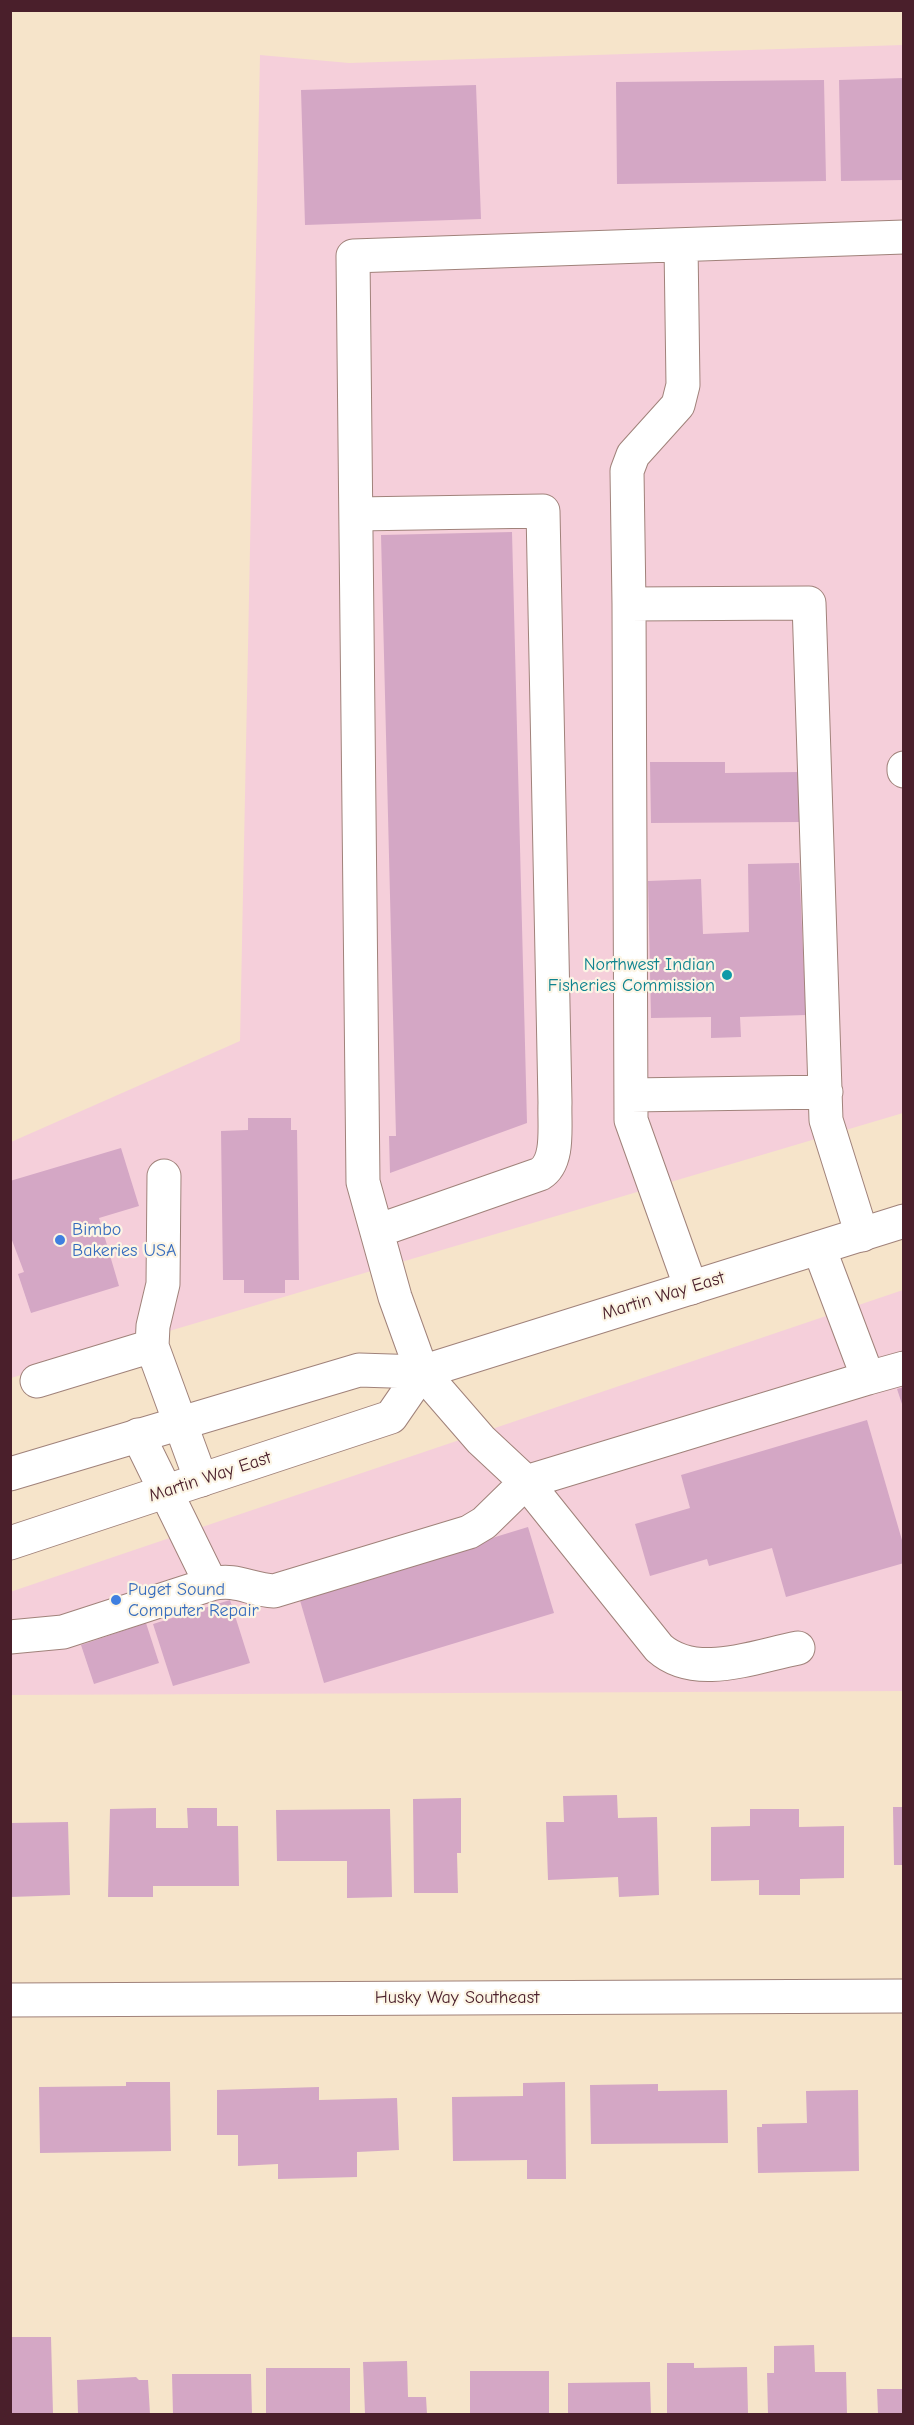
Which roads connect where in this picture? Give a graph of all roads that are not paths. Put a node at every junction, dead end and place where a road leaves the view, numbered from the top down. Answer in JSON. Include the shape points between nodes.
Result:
{"nodes":[{"id":1,"x":903,"y":237,"type":"edge"},
{"id":2,"x":681,"y":245,"type":"junction"},
{"id":3,"x":356,"y":514,"type":"junction"},
{"id":4,"x":629,"y":604,"type":"junction"},
{"id":5,"x":826,"y":1092,"type":"junction"},
{"id":6,"x":630,"y":1095,"type":"junction"},
{"id":7,"x":164,"y":1176,"type":"dead end"},
{"id":8,"x":903,"y":1221,"type":"edge"},
{"id":9,"x":377,"y":1231,"type":"junction"},
{"id":10,"x":862,"y":1235,"type":"junction"},
{"id":11,"x":819,"y":1248,"type":"junction"},
{"id":12,"x":691,"y":1288,"type":"junction"},
{"id":13,"x":152,"y":1346,"type":"junction"},
{"id":14,"x":903,"y":1368,"type":"edge"},
{"id":15,"x":422,"y":1372,"type":"junction"},
{"id":16,"x":868,"y":1378,"type":"junction"},
{"id":17,"x":37,"y":1381,"type":"dead end"},
{"id":18,"x":178,"y":1424,"type":"junction"},
{"id":19,"x":138,"y":1436,"type":"junction"},
{"id":20,"x":10,"y":1474,"type":"edge"},
{"id":21,"x":201,"y":1480,"type":"junction"},
{"id":22,"x":526,"y":1482,"type":"junction"},
{"id":23,"x":164,"y":1492,"type":"junction"},
{"id":24,"x":10,"y":1543,"type":"edge"},
{"id":25,"x":211,"y":1584,"type":"junction"},
{"id":26,"x":10,"y":1637,"type":"edge"},
{"id":27,"x":798,"y":1648,"type":"dead end"},
{"id":28,"x":903,"y":1996,"type":"edge"},
{"id":29,"x":10,"y":2000,"type":"edge"}],
"edges":[{"from":1,"to":2,"type":"main road"},
{"from":2,"to":3,"type":"main road","via":[[353,256]]},
{"from":2,"to":4,"type":"main road","via":[[683,385],[678,405],[633,455],[627,471]]},
{"from":3,"to":9,"type":"main road","via":[[363,1182]]},
{"from":3,"to":9,"type":"main road","via":[[543,511],[553,1160],[549,1169],[540,1174]]},
{"from":4,"to":5,"type":"main road","via":[[809,603]]},
{"from":4,"to":6,"type":"main road"},
{"from":5,"to":6,"type":"main road"},
{"from":5,"to":10,"type":"main road","via":[[826,1120]]},
{"from":6,"to":12,"type":"main road","via":[[631,1120]]},
{"from":7,"to":13,"type":"main road","via":[[163,1284]]},
{"from":8,"to":10,"type":"main road","name":"Martin Way East"},
{"from":9,"to":15,"type":"main road"},
{"from":10,"to":11,"type":"main road","name":"Martin Way East"},
{"from":11,"to":12,"type":"main road","name":"Martin Way East"},
{"from":11,"to":16,"type":"main road"},
{"from":12,"to":15,"type":"main road","name":"Martin Way East"},
{"from":13,"to":17,"type":"main road"},
{"from":13,"to":18,"type":"main road"},
{"from":14,"to":16,"type":"main road"},
{"from":15,"to":18,"type":"main road","name":"Martin Way East","via":[[359,1370]]},
{"from":15,"to":21,"type":"main road","name":"Martin Way East","via":[[391,1417]]},
{"from":15,"to":22,"type":"main road","via":[[482,1440]]},
{"from":16,"to":22,"type":"main road"},
{"from":18,"to":19,"type":"main road","name":"Martin Way East"},
{"from":18,"to":21,"type":"main road"},
{"from":19,"to":20,"type":"main road","name":"Martin Way East"},
{"from":19,"to":23,"type":"main road"},
{"from":21,"to":23,"type":"main road","name":"Martin Way East"},
{"from":22,"to":25,"type":"main road","via":[[470,1532],[274,1591],[228,1580]]},
{"from":22,"to":27,"type":"main road","via":[[671,1659],[712,1665]]},
{"from":23,"to":24,"type":"main road","name":"Martin Way East"},
{"from":23,"to":25,"type":"main road"},
{"from":25,"to":26,"type":"main road","via":[[63,1632]]},
{"from":28,"to":29,"type":"main road","name":"Husky Way Southeast"}]}
